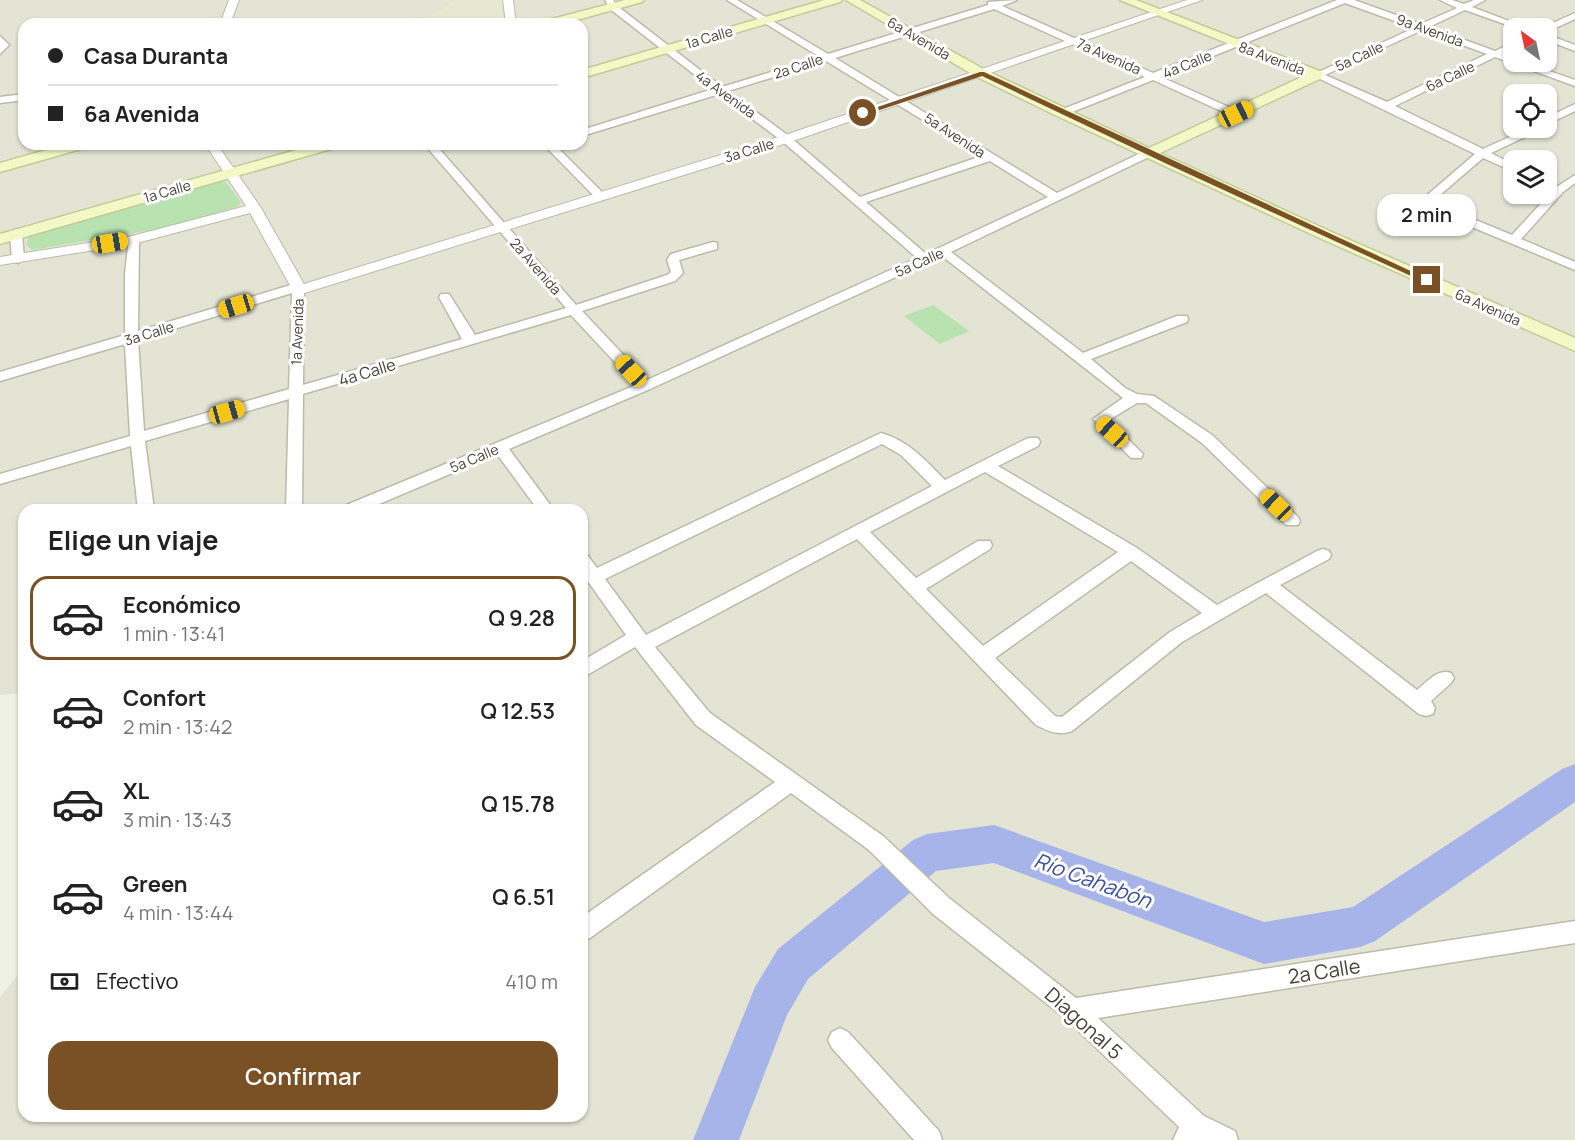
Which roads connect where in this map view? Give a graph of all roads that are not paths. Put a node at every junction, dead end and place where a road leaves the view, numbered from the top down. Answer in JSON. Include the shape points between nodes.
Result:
{"nodes":[{"id":1,"x":234,"y":0,"type":"edge"},
{"id":2,"x":508,"y":0,"type":"edge"},
{"id":3,"x":638,"y":0,"type":"edge"},
{"id":4,"x":731,"y":0,"type":"edge"},
{"id":5,"x":836,"y":0,"type":"edge"},
{"id":6,"x":852,"y":0,"type":"edge"},
{"id":7,"x":982,"y":0,"type":"edge"},
{"id":8,"x":1013,"y":0,"type":"edge"},
{"id":9,"x":1126,"y":0,"type":"edge"},
{"id":10,"x":1197,"y":0,"type":"edge"},
{"id":11,"x":1345,"y":0,"type":"edge"},
{"id":12,"x":1444,"y":0,"type":"edge"},
{"id":13,"x":1481,"y":0,"type":"edge"},
{"id":14,"x":611,"y":3,"type":"edge"},
{"id":15,"x":994,"y":6,"type":"junction"},
{"id":16,"x":1465,"y":8,"type":"junction"},
{"id":17,"x":1159,"y":14,"type":"junction"},
{"id":18,"x":1575,"y":16,"type":"edge"},
{"id":19,"x":227,"y":18,"type":"edge"},
{"id":20,"x":510,"y":18,"type":"edge"},
{"id":21,"x":566,"y":18,"type":"edge"},
{"id":22,"x":766,"y":20,"type":"junction"},
{"id":23,"x":1503,"y":21,"type":"edge"},
{"id":24,"x":1557,"y":24,"type":"edge"},
{"id":25,"x":1421,"y":27,"type":"junction"},
{"id":26,"x":909,"y":32,"type":"junction"},
{"id":27,"x":1077,"y":41,"type":"junction"},
{"id":28,"x":1557,"y":41,"type":"edge"},
{"id":29,"x":1236,"y":44,"type":"junction"},
{"id":30,"x":1575,"y":48,"type":"edge"},
{"id":31,"x":665,"y":49,"type":"junction"},
{"id":32,"x":1503,"y":50,"type":"edge"},
{"id":33,"x":1496,"y":54,"type":"junction"},
{"id":34,"x":828,"y":57,"type":"junction"},
{"id":35,"x":1503,"y":57,"type":"edge"},
{"id":36,"x":588,"y":72,"type":"edge"},
{"id":37,"x":1545,"y":72,"type":"edge"},
{"id":38,"x":982,"y":74,"type":"junction"},
{"id":39,"x":1317,"y":75,"type":"junction"},
{"id":40,"x":1155,"y":77,"type":"junction"},
{"id":41,"x":1575,"y":83,"type":"edge"},
{"id":42,"x":721,"y":90,"type":"junction"},
{"id":43,"x":18,"y":98,"type":"edge"},
{"id":44,"x":0,"y":100,"type":"edge"},
{"id":45,"x":902,"y":101,"type":"junction"},
{"id":46,"x":1387,"y":106,"type":"junction"},
{"id":47,"x":1575,"y":107,"type":"edge"},
{"id":48,"x":1062,"y":113,"type":"junction"},
{"id":49,"x":1236,"y":114,"type":"junction"},
{"id":50,"x":1557,"y":116,"type":"edge"},
{"id":51,"x":588,"y":131,"type":"edge"},
{"id":52,"x":1515,"y":138,"type":"edge"},
{"id":53,"x":786,"y":139,"type":"junction"},
{"id":54,"x":59,"y":150,"type":"edge"},
{"id":55,"x":215,"y":150,"type":"edge"},
{"id":56,"x":311,"y":150,"type":"edge"},
{"id":57,"x":434,"y":150,"type":"edge"},
{"id":58,"x":554,"y":150,"type":"edge"},
{"id":59,"x":1149,"y":153,"type":"junction"},
{"id":60,"x":1481,"y":154,"type":"junction"},
{"id":61,"x":990,"y":157,"type":"junction"},
{"id":62,"x":1503,"y":164,"type":"edge"},
{"id":63,"x":0,"y":168,"type":"edge"},
{"id":64,"x":229,"y":173,"type":"junction"},
{"id":65,"x":1575,"y":178,"type":"edge"},
{"id":66,"x":1559,"y":190,"type":"joint"},
{"id":67,"x":600,"y":196,"type":"junction"},
{"id":68,"x":1056,"y":196,"type":"junction"},
{"id":69,"x":858,"y":201,"type":"junction"},
{"id":70,"x":254,"y":208,"type":"junction"},
{"id":71,"x":503,"y":227,"type":"junction"},
{"id":72,"x":16,"y":233,"type":"junction"},
{"id":73,"x":0,"y":238,"type":"edge"},
{"id":74,"x":133,"y":240,"type":"junction"},
{"id":75,"x":1513,"y":240,"type":"junction"},
{"id":76,"x":713,"y":246,"type":"dead end"},
{"id":77,"x":943,"y":251,"type":"junction"},
{"id":78,"x":18,"y":259,"type":"junction"},
{"id":79,"x":925,"y":259,"type":"junction"},
{"id":80,"x":0,"y":261,"type":"edge"},
{"id":81,"x":1575,"y":266,"type":"edge"},
{"id":82,"x":298,"y":289,"type":"junction"},
{"id":83,"x":445,"y":297,"type":"dead end"},
{"id":84,"x":574,"y":310,"type":"junction"},
{"id":85,"x":1182,"y":319,"type":"dead end"},
{"id":86,"x":131,"y":339,"type":"junction"},
{"id":87,"x":468,"y":342,"type":"junction"},
{"id":88,"x":1575,"y":345,"type":"edge"},
{"id":89,"x":1081,"y":358,"type":"junction"},
{"id":90,"x":0,"y":377,"type":"edge"},
{"id":91,"x":645,"y":386,"type":"junction"},
{"id":92,"x":295,"y":393,"type":"junction"},
{"id":93,"x":1134,"y":398,"type":"junction"},
{"id":94,"x":136,"y":438,"type":"junction"},
{"id":95,"x":1033,"y":442,"type":"dead end"},
{"id":96,"x":501,"y":448,"type":"junction"},
{"id":97,"x":1136,"y":454,"type":"dead end"},
{"id":98,"x":985,"y":465,"type":"junction"},
{"id":99,"x":0,"y":479,"type":"edge"},
{"id":100,"x":943,"y":487,"type":"junction"},
{"id":101,"x":145,"y":504,"type":"edge"},
{"id":102,"x":294,"y":504,"type":"edge"},
{"id":103,"x":365,"y":504,"type":"edge"},
{"id":104,"x":542,"y":504,"type":"edge"},
{"id":105,"x":1293,"y":521,"type":"dead end"},
{"id":106,"x":859,"y":531,"type":"junction"},
{"id":107,"x":984,"y":545,"type":"dead end"},
{"id":108,"x":1131,"y":552,"type":"junction"},
{"id":109,"x":1323,"y":555,"type":"dead end"},
{"id":110,"x":588,"y":568,"type":"edge"},
{"id":111,"x":594,"y":577,"type":"junction"},
{"id":112,"x":1267,"y":584,"type":"junction"},
{"id":113,"x":915,"y":587,"type":"junction"},
{"id":114,"x":1215,"y":613,"type":"junction"},
{"id":115,"x":640,"y":641,"type":"junction"},
{"id":116,"x":982,"y":657,"type":"junction"},
{"id":117,"x":588,"y":667,"type":"edge"},
{"id":118,"x":1445,"y":678,"type":"dead end"},
{"id":119,"x":790,"y":783,"type":"junction"},
{"id":120,"x":588,"y":926,"type":"edge"},
{"id":121,"x":1575,"y":932,"type":"edge"},
{"id":122,"x":1073,"y":1010,"type":"junction"},
{"id":123,"x":840,"y":1040,"type":"dead end"},
{"id":124,"x":1190,"y":1132,"type":"edge"},
{"id":125,"x":930,"y":1140,"type":"edge"},
{"id":126,"x":1226,"y":1140,"type":"edge"}],
"edges":[{"from":1,"to":19,"type":"street"},
{"from":2,"to":20,"type":"street"},
{"from":3,"to":14,"type":"main road"},
{"from":4,"to":22,"type":"street","name":"5a Avenida"},
{"from":5,"to":22,"type":"main road","name":"1a Calle"},
{"from":6,"to":26,"type":"main road","name":"6a Avenida"},
{"from":7,"to":15,"type":"street","name":"7a Avenida"},
{"from":8,"to":15,"type":"street","name":"2a Calle"},
{"from":9,"to":17,"type":"main road","name":"8a Avenida"},
{"from":10,"to":17,"type":"street","name":"3a Calle"},
{"from":11,"to":25,"type":"street","name":"9a Avenida"},
{"from":11,"to":29,"type":"street","name":"4a Calle"},
{"from":12,"to":16,"type":"street"},
{"from":13,"to":16,"type":"street","name":"5a Calle"},
{"from":14,"to":21,"type":"main road"},
{"from":14,"to":31,"type":"street","name":"4a Avenida"},
{"from":15,"to":26,"type":"street","name":"2a Calle"},
{"from":15,"to":27,"type":"street","name":"7a Avenida"},
{"from":16,"to":23,"type":"street"},
{"from":16,"to":25,"type":"street","name":"5a Calle"},
{"from":17,"to":27,"type":"street","name":"3a Calle"},
{"from":17,"to":29,"type":"main road","name":"8a Avenida"},
{"from":18,"to":24,"type":"street"},
{"from":22,"to":31,"type":"main road","name":"1a Calle"},
{"from":22,"to":34,"type":"street","name":"5a Avenida"},
{"from":25,"to":33,"type":"street","name":"9a Avenida"},
{"from":25,"to":39,"type":"street","name":"5a Calle"},
{"from":26,"to":34,"type":"street","name":"2a Calle"},
{"from":26,"to":38,"type":"main road","name":"6a Avenida"},
{"from":27,"to":38,"type":"street","name":"3a Calle"},
{"from":27,"to":40,"type":"street","name":"7a Avenida"},
{"from":28,"to":30,"type":"street"},
{"from":29,"to":39,"type":"main road","name":"8a Avenida"},
{"from":29,"to":40,"type":"street","name":"4a Calle"},
{"from":31,"to":36,"type":"main road","name":"1a Calle"},
{"from":31,"to":42,"type":"street","name":"4a Avenida"},
{"from":32,"to":33,"type":"street","name":"6a Calle"},
{"from":33,"to":35,"type":"street","name":"9a Avenida"},
{"from":33,"to":46,"type":"street","name":"6a Calle"},
{"from":34,"to":42,"type":"street","name":"2a Calle"},
{"from":34,"to":45,"type":"street","name":"5a Avenida"},
{"from":37,"to":41,"type":"street","name":"9a Avenida"},
{"from":38,"to":45,"type":"street","name":"3a Calle"},
{"from":38,"to":48,"type":"main road","name":"6a Avenida"},
{"from":39,"to":46,"type":"street","name":"8a Avenida"},
{"from":39,"to":49,"type":"main road","name":"5a Calle"},
{"from":40,"to":48,"type":"street","name":"4a Calle"},
{"from":40,"to":49,"type":"street","name":"7a Avenida"},
{"from":42,"to":51,"type":"street","name":"2a Calle"},
{"from":42,"to":53,"type":"street","name":"4a Avenida"},
{"from":43,"to":44,"type":"street"},
{"from":45,"to":53,"type":"street","name":"3a Calle"},
{"from":45,"to":61,"type":"street","name":"5a Avenida"},
{"from":46,"to":60,"type":"street","name":"8a Avenida"},
{"from":47,"to":50,"type":"street"},
{"from":48,"to":59,"type":"main road","name":"6a Avenida"},
{"from":49,"to":59,"type":"main road","name":"5a Calle"},
{"from":52,"to":60,"type":"street"},
{"from":53,"to":67,"type":"street","name":"3a Calle"},
{"from":53,"to":69,"type":"street","name":"4a Avenida"},
{"from":54,"to":63,"type":"main road"},
{"from":55,"to":64,"type":"street","name":"1a Avenida"},
{"from":56,"to":64,"type":"main road","name":"1a Calle"},
{"from":57,"to":71,"type":"street","name":"2a Avenida"},
{"from":58,"to":67,"type":"street"},
{"from":59,"to":68,"type":"street","name":"5a Calle"},
{"from":59,"to":88,"type":"main road","name":"6a Avenida"},
{"from":60,"to":62,"type":"street","name":"8a Avenida"},
{"from":60,"to":75,"type":"street","via":[[1429,199],[1428,205]]},
{"from":61,"to":68,"type":"street","name":"5a Avenida"},
{"from":61,"to":69,"type":"street"},
{"from":64,"to":70,"type":"street","name":"1a Avenida"},
{"from":64,"to":72,"type":"main road","name":"1a Calle"},
{"from":65,"to":66,"type":"street"},
{"from":66,"to":75,"type":"street"},
{"from":67,"to":71,"type":"street","name":"3a Calle"},
{"from":68,"to":77,"type":"street","name":"5a Calle"},
{"from":69,"to":79,"type":"street","name":"4a Avenida"},
{"from":70,"to":74,"type":"street"},
{"from":70,"to":82,"type":"street","name":"1a Avenida"},
{"from":71,"to":82,"type":"street","name":"3a Calle"},
{"from":71,"to":84,"type":"street","name":"2a Avenida"},
{"from":72,"to":73,"type":"main road","name":"1a Calle"},
{"from":72,"to":78,"type":"street"},
{"from":74,"to":78,"type":"street"},
{"from":74,"to":86,"type":"street"},
{"from":75,"to":81,"type":"street"},
{"from":76,"to":84,"type":"street","name":"4a Calle","via":[[675,257],[673,260],[683,273]]},
{"from":77,"to":79,"type":"street","name":"5a Calle"},
{"from":77,"to":89,"type":"street"},
{"from":78,"to":80,"type":"street"},
{"from":79,"to":91,"type":"street","name":"5a Calle"},
{"from":82,"to":86,"type":"street","name":"3a Calle"},
{"from":82,"to":92,"type":"street","name":"1a Avenida"},
{"from":83,"to":87,"type":"street","via":[[469,336]]},
{"from":84,"to":87,"type":"street","name":"4a Calle"},
{"from":84,"to":91,"type":"street","name":"2a Avenida"},
{"from":85,"to":89,"type":"street"},
{"from":86,"to":90,"type":"street","name":"3a Calle"},
{"from":86,"to":94,"type":"street"},
{"from":87,"to":92,"type":"street","name":"4a Calle"},
{"from":89,"to":93,"type":"street"},
{"from":91,"to":96,"type":"street","name":"5a Calle"},
{"from":92,"to":94,"type":"street","name":"4a Calle"},
{"from":92,"to":102,"type":"street","name":"1a Avenida"},
{"from":93,"to":97,"type":"street","via":[[1100,419]]},
{"from":93,"to":105,"type":"street","via":[[1160,405],[1208,439]]},
{"from":94,"to":99,"type":"street","name":"4a Calle"},
{"from":94,"to":101,"type":"street"},
{"from":95,"to":98,"type":"street"},
{"from":96,"to":103,"type":"street","name":"5a Calle"},
{"from":96,"to":104,"type":"street"},
{"from":98,"to":100,"type":"street"},
{"from":98,"to":108,"type":"street"},
{"from":100,"to":106,"type":"street"},
{"from":100,"to":111,"type":"street","via":[[899,446],[882,438]]},
{"from":106,"to":113,"type":"street"},
{"from":106,"to":115,"type":"street"},
{"from":107,"to":113,"type":"street"},
{"from":108,"to":114,"type":"street"},
{"from":108,"to":116,"type":"street"},
{"from":109,"to":112,"type":"street"},
{"from":110,"to":111,"type":"street","name":"Diagonal 5"},
{"from":111,"to":115,"type":"street","name":"Diagonal 5"},
{"from":112,"to":114,"type":"street"},
{"from":112,"to":118,"type":"street","via":[[1422,705]]},
{"from":113,"to":116,"type":"street"},
{"from":114,"to":116,"type":"street","via":[[1176,637],[1065,725],[1043,719]]},
{"from":115,"to":117,"type":"street"},
{"from":115,"to":119,"type":"street","name":"Diagonal 5","via":[[703,719]]},
{"from":119,"to":120,"type":"street"},
{"from":119,"to":122,"type":"street","name":"Diagonal 5","via":[[876,843],[941,906]]},
{"from":121,"to":122,"type":"street","name":"2a Calle"},
{"from":122,"to":124,"type":"street","name":"Diagonal 5"},
{"from":123,"to":125,"type":"street"},
{"from":124,"to":126,"type":"street","name":"Diagonal 5"}]}
